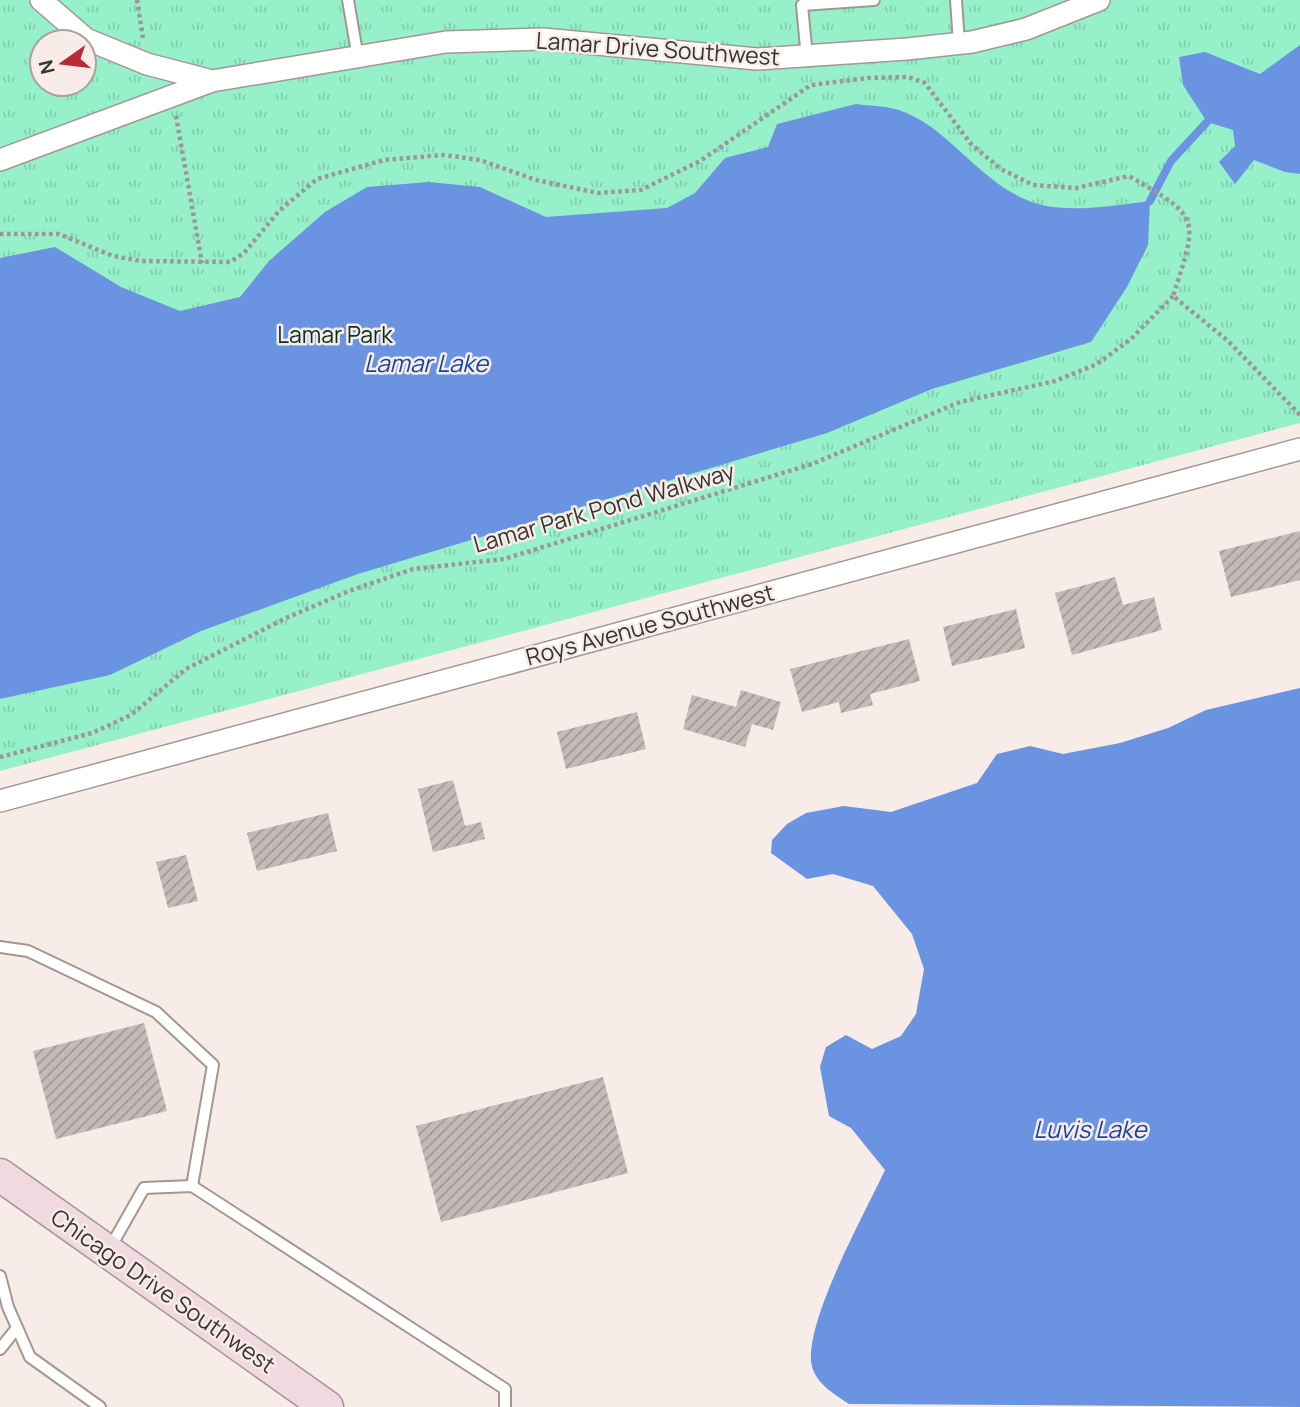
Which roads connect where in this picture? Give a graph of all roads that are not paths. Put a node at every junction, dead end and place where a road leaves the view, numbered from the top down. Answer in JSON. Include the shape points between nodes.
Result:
{"nodes":[{"id":1,"x":41,"y":0,"type":"edge"},
{"id":2,"x":348,"y":0,"type":"edge"},
{"id":3,"x":874,"y":0,"type":"edge"},
{"id":4,"x":956,"y":0,"type":"edge"},
{"id":5,"x":1099,"y":0,"type":"edge"},
{"id":6,"x":959,"y":43,"type":"junction"},
{"id":7,"x":358,"y":58,"type":"junction"},
{"id":8,"x":807,"y":58,"type":"junction"},
{"id":9,"x":212,"y":80,"type":"junction"},
{"id":10,"x":0,"y":160,"type":"edge"},
{"id":11,"x":1300,"y":449,"type":"edge"},
{"id":12,"x":0,"y":801,"type":"edge"},
{"id":13,"x":0,"y":947,"type":"edge"},
{"id":14,"x":0,"y":1175,"type":"edge"},
{"id":15,"x":192,"y":1186,"type":"junction"},
{"id":16,"x":107,"y":1251,"type":"junction"},
{"id":17,"x":0,"y":1276,"type":"edge"},
{"id":18,"x":17,"y":1328,"type":"junction"},
{"id":19,"x":0,"y":1349,"type":"edge"},
{"id":20,"x":100,"y":1407,"type":"edge"},
{"id":21,"x":327,"y":1407,"type":"edge"},
{"id":22,"x":505,"y":1407,"type":"edge"}],
"edges":[{"from":1,"to":9,"type":"street","name":"Lamar Drive Southwest","via":[[86,39],[147,64]]},
{"from":2,"to":7,"type":"lane"},
{"from":3,"to":8,"type":"lane","via":[[802,5]]},
{"from":4,"to":6,"type":"lane"},
{"from":5,"to":6,"type":"street","name":"Lamar Drive Southwest","via":[[1026,29]]},
{"from":6,"to":8,"type":"street","name":"Lamar Drive Southwest"},
{"from":7,"to":8,"type":"street","name":"Lamar Drive Southwest","via":[[446,42],[543,39],[757,59]]},
{"from":7,"to":9,"type":"street","name":"Lamar Drive Southwest"},
{"from":9,"to":10,"type":"street","name":"Lamar Drive Southwest"},
{"from":11,"to":12,"type":"street","name":"Roys Avenue Southwest"},
{"from":13,"to":15,"type":"lane","via":[[28,951],[156,1012],[213,1065]]},
{"from":14,"to":16,"type":"main road","name":"Chicago Drive Southwest"},
{"from":15,"to":16,"type":"lane","via":[[144,1188]]},
{"from":15,"to":22,"type":"lane","via":[[505,1389]]},
{"from":16,"to":21,"type":"main road","name":"Chicago Drive Southwest"},
{"from":17,"to":18,"type":"lane"},
{"from":18,"to":19,"type":"lane"},
{"from":18,"to":20,"type":"lane","via":[[30,1357]]}]}
